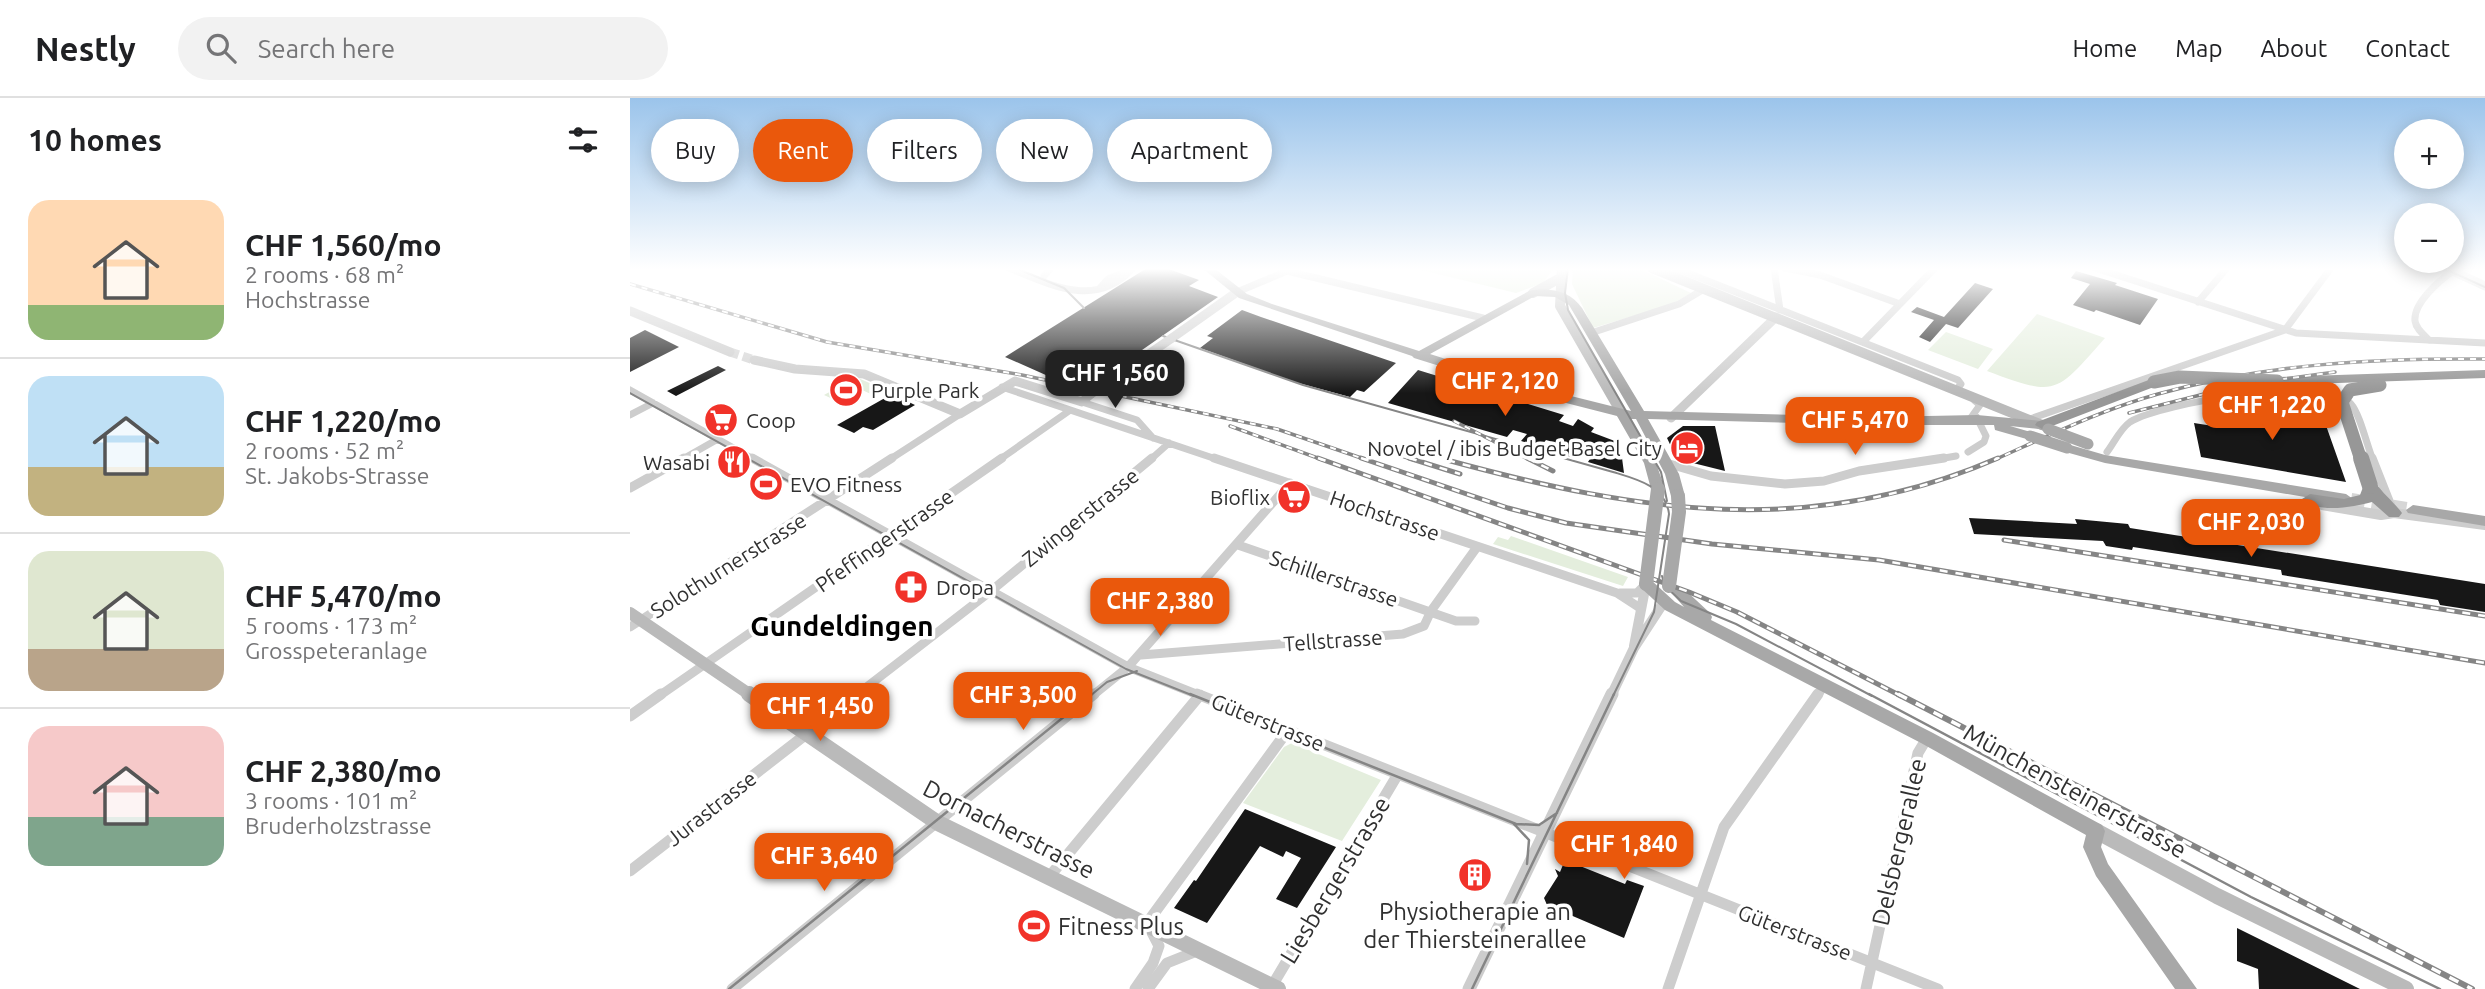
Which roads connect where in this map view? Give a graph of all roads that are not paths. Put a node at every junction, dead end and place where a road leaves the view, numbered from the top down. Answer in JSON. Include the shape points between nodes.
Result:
{"nodes":[{"id":1,"x":1212,"y":310,"type":"edge"},
{"id":2,"x":1279,"y":310,"type":"edge"},
{"id":3,"x":1449,"y":310,"type":"edge"},
{"id":4,"x":1500,"y":310,"type":"edge"},
{"id":5,"x":1562,"y":310,"type":"edge"},
{"id":6,"x":1577,"y":310,"type":"edge"},
{"id":7,"x":1662,"y":310,"type":"edge"},
{"id":8,"x":1765,"y":310,"type":"edge"},
{"id":9,"x":1768,"y":310,"type":"edge"},
{"id":10,"x":1778,"y":310,"type":"edge"},
{"id":11,"x":1895,"y":310,"type":"edge"},
{"id":12,"x":2222,"y":310,"type":"edge"},
{"id":13,"x":2300,"y":310,"type":"edge"},
{"id":14,"x":2420,"y":310,"type":"edge"},
{"id":15,"x":630,"y":311,"type":"edge"},
{"id":16,"x":1778,"y":314,"type":"junction"},
{"id":17,"x":1483,"y":318,"type":"junction"},
{"id":18,"x":2285,"y":330,"type":"junction"},
{"id":19,"x":1591,"y":333,"type":"junction"},
{"id":20,"x":2429,"y":340,"type":"junction"},
{"id":21,"x":1863,"y":342,"type":"junction"},
{"id":22,"x":2485,"y":342,"type":"edge"},
{"id":23,"x":730,"y":352,"type":"tunnel mouth"},
{"id":24,"x":1418,"y":356,"type":"junction"},
{"id":25,"x":754,"y":360,"type":"tunnel mouth"},
{"id":26,"x":2485,"y":374,"type":"edge"},
{"id":27,"x":2485,"y":381,"type":"edge"},
{"id":28,"x":1941,"y":385,"type":"junction"},
{"id":29,"x":1002,"y":387,"type":"junction"},
{"id":30,"x":1957,"y":389,"type":"junction"},
{"id":31,"x":630,"y":390,"type":"edge"},
{"id":32,"x":1082,"y":402,"type":"junction"},
{"id":33,"x":653,"y":403,"type":"junction"},
{"id":34,"x":1590,"y":406,"type":"junction"},
{"id":35,"x":2080,"y":410,"type":"junction"},
{"id":36,"x":1069,"y":411,"type":"junction"},
{"id":37,"x":960,"y":414,"type":"junction"},
{"id":38,"x":1622,"y":414,"type":"junction"},
{"id":39,"x":630,"y":415,"type":"edge"},
{"id":40,"x":1639,"y":416,"type":"junction"},
{"id":41,"x":1976,"y":417,"type":"junction"},
{"id":42,"x":1671,"y":418,"type":"junction"},
{"id":43,"x":2038,"y":426,"type":"junction"},
{"id":44,"x":1153,"y":438,"type":"junction"},
{"id":45,"x":1653,"y":438,"type":"junction"},
{"id":46,"x":718,"y":439,"type":"junction"},
{"id":47,"x":1638,"y":441,"type":"junction"},
{"id":48,"x":1169,"y":443,"type":"junction"},
{"id":49,"x":2067,"y":448,"type":"junction"},
{"id":50,"x":1968,"y":452,"type":"dead end"},
{"id":51,"x":2106,"y":455,"type":"junction"},
{"id":52,"x":1956,"y":456,"type":"dead end"},
{"id":53,"x":1666,"y":463,"type":"junction"},
{"id":54,"x":1290,"y":482,"type":"junction"},
{"id":55,"x":2370,"y":486,"type":"junction"},
{"id":56,"x":630,"y":488,"type":"edge"},
{"id":57,"x":2310,"y":499,"type":"junction"},
{"id":58,"x":2346,"y":499,"type":"tunnel mouth"},
{"id":59,"x":830,"y":500,"type":"junction"},
{"id":60,"x":2413,"y":510,"type":"tunnel mouth"},
{"id":61,"x":2394,"y":513,"type":"junction"},
{"id":62,"x":2485,"y":523,"type":"edge"},
{"id":63,"x":892,"y":536,"type":"junction"},
{"id":64,"x":1238,"y":545,"type":"junction"},
{"id":65,"x":1478,"y":547,"type":"junction"},
{"id":66,"x":1646,"y":584,"type":"junction"},
{"id":67,"x":1673,"y":584,"type":"junction"},
{"id":68,"x":991,"y":591,"type":"junction"},
{"id":69,"x":1617,"y":593,"type":"junction"},
{"id":70,"x":1661,"y":607,"type":"junction"},
{"id":71,"x":1640,"y":608,"type":"junction"},
{"id":72,"x":1431,"y":611,"type":"junction"},
{"id":73,"x":634,"y":620,"type":"edge"},
{"id":74,"x":1475,"y":621,"type":"dead end"},
{"id":75,"x":1722,"y":631,"type":"junction"},
{"id":76,"x":1634,"y":648,"type":"junction"},
{"id":77,"x":1141,"y":655,"type":"junction"},
{"id":78,"x":704,"y":664,"type":"junction"},
{"id":79,"x":1128,"y":667,"type":"junction"},
{"id":80,"x":1824,"y":686,"type":"junction"},
{"id":81,"x":1200,"y":695,"type":"junction"},
{"id":82,"x":630,"y":716,"type":"edge"},
{"id":83,"x":1287,"y":730,"type":"junction"},
{"id":84,"x":806,"y":734,"type":"junction"},
{"id":85,"x":1927,"y":738,"type":"junction"},
{"id":86,"x":1398,"y":774,"type":"junction"},
{"id":87,"x":937,"y":822,"type":"junction"},
{"id":88,"x":2096,"y":831,"type":"junction"},
{"id":89,"x":1552,"y":835,"type":"junction"},
{"id":90,"x":632,"y":867,"type":"edge"},
{"id":91,"x":1049,"y":877,"type":"junction"},
{"id":92,"x":1702,"y":895,"type":"junction"},
{"id":93,"x":1147,"y":923,"type":"junction"},
{"id":94,"x":1202,"y":950,"type":"junction"},
{"id":95,"x":1872,"y":962,"type":"junction"},
{"id":96,"x":1275,"y":988,"type":"edge"},
{"id":97,"x":732,"y":989,"type":"edge"},
{"id":98,"x":1135,"y":989,"type":"edge"},
{"id":99,"x":1147,"y":989,"type":"edge"},
{"id":100,"x":1469,"y":989,"type":"edge"},
{"id":101,"x":1668,"y":989,"type":"edge"},
{"id":102,"x":1866,"y":989,"type":"edge"},
{"id":103,"x":1938,"y":989,"type":"edge"},
{"id":104,"x":2187,"y":989,"type":"edge"},
{"id":105,"x":2406,"y":989,"type":"edge"}],
"edges":[{"from":1,"to":32,"type":"street","bridge":true},
{"from":2,"to":24,"type":"main road"},
{"from":3,"to":17,"type":"street"},
{"from":4,"to":17,"type":"main road"},
{"from":5,"to":38,"type":"main road"},
{"from":6,"to":19,"type":"main road"},
{"from":7,"to":19,"type":"street"},
{"from":8,"to":16,"type":"main road"},
{"from":9,"to":16,"type":"street"},
{"from":10,"to":16,"type":"street"},
{"from":11,"to":21,"type":"street"},
{"from":12,"to":18,"type":"street"},
{"from":13,"to":18,"type":"street"},
{"from":14,"to":20,"type":"street","via":[[2416,325]]},
{"from":15,"to":23,"type":"street"},
{"from":16,"to":21,"type":"street"},
{"from":16,"to":28,"type":"main road"},
{"from":16,"to":42,"type":"street"},
{"from":17,"to":24,"type":"main road"},
{"from":18,"to":20,"type":"street","via":[[2315,336]]},
{"from":18,"to":43,"type":"street"},
{"from":19,"to":40,"type":"main road"},
{"from":20,"to":22,"type":"street"},
{"from":21,"to":30,"type":"street","via":[[1958,380]]},
{"from":24,"to":34,"type":"main road"},
{"from":25,"to":37,"type":"street","via":[[795,369],[864,374]]},
{"from":26,"to":35,"type":"highway","bridge":true,"via":[[2257,382],[2173,377]]},
{"from":27,"to":55,"type":"highway","bridge":true,"via":[[2380,385],[2346,393],[2343,410]]},
{"from":28,"to":30,"type":"main road"},
{"from":28,"to":41,"type":"street","via":[[1975,401]]},
{"from":29,"to":32,"type":"street","name":"Hochstrasse","via":[[1018,380]]},
{"from":29,"to":36,"type":"street","name":"Hochstrasse"},
{"from":29,"to":37,"type":"street","name":"Solothurnerstrasse"},
{"from":30,"to":43,"type":"main road"},
{"from":31,"to":33,"type":"street","name":"Güterstrasse"},
{"from":32,"to":44,"type":"street","name":"Hochstrasse","via":[[1137,421]]},
{"from":33,"to":39,"type":"street"},
{"from":33,"to":46,"type":"street","name":"Güterstrasse"},
{"from":34,"to":38,"type":"main road"},
{"from":34,"to":47,"type":"main road"},
{"from":35,"to":43,"type":"highway"},
{"from":35,"to":43,"type":"highway","via":[[2062,421]]},
{"from":36,"to":44,"type":"street","name":"Hochstrasse"},
{"from":36,"to":63,"type":"street","name":"Pfeffingerstrasse"},
{"from":37,"to":59,"type":"street","name":"Solothurnerstrasse"},
{"from":38,"to":40,"type":"main road"},
{"from":38,"to":47,"type":"main road"},
{"from":40,"to":42,"type":"main road"},
{"from":40,"to":45,"type":"main road"},
{"from":41,"to":42,"type":"main road","via":[[1917,421]]},
{"from":41,"to":43,"type":"main road"},
{"from":41,"to":43,"type":"main road","via":[[1995,426]]},
{"from":41,"to":43,"type":"street","via":[[1990,408]]},
{"from":41,"to":50,"type":"street","via":[[1986,436]]},
{"from":42,"to":45,"type":"main road"},
{"from":43,"to":49,"type":"main road","bridge":true},
{"from":43,"to":49,"type":"main road","bridge":true},
{"from":43,"to":51,"type":"main road","bridge":true},
{"from":44,"to":48,"type":"street","name":"Hochstrasse"},
{"from":45,"to":53,"type":"main road"},
{"from":46,"to":56,"type":"street"},
{"from":46,"to":59,"type":"street","name":"Güterstrasse"},
{"from":47,"to":66,"type":"main road","bridge":true,"via":[[1658,489]]},
{"from":48,"to":54,"type":"street","name":"Hochstrasse"},
{"from":48,"to":68,"type":"street","name":"Zwingerstrasse"},
{"from":49,"to":51,"type":"main road"},
{"from":51,"to":57,"type":"main road"},
{"from":51,"to":58,"type":"main road"},
{"from":51,"to":61,"type":"street","via":[[2132,422],[2191,405],[2260,391],[2328,393],[2347,398]]},
{"from":52,"to":53,"type":"street","via":[[1784,484],[1711,476]]},
{"from":53,"to":67,"type":"main road","bridge":true,"via":[[1678,496]]},
{"from":54,"to":64,"type":"street"},
{"from":54,"to":65,"type":"street","name":"Hochstrasse"},
{"from":55,"to":57,"type":"highway","via":[[2367,498],[2355,504]]},
{"from":55,"to":61,"type":"highway"},
{"from":57,"to":61,"type":"street","via":[[2365,513]]},
{"from":59,"to":63,"type":"street","name":"Güterstrasse"},
{"from":59,"to":73,"type":"street","name":"Solothurnerstrasse"},
{"from":60,"to":62,"type":"main road"},
{"from":61,"to":62,"type":"street"},
{"from":63,"to":68,"type":"street","name":"Güterstrasse"},
{"from":63,"to":78,"type":"street","name":"Pfeffingerstrasse"},
{"from":64,"to":72,"type":"street","name":"Schillerstrasse"},
{"from":64,"to":77,"type":"street"},
{"from":65,"to":69,"type":"street","name":"Hochstrasse"},
{"from":65,"to":72,"type":"street","name":"Tellstrasse"},
{"from":66,"to":69,"type":"street","via":[[1637,593]]},
{"from":66,"to":70,"type":"main road","name":"Münchensteinerstrasse"},
{"from":66,"to":71,"type":"street"},
{"from":67,"to":70,"type":"main road"},
{"from":67,"to":75,"type":"main road","name":"Münchensteinerstrasse","via":[[1690,607]]},
{"from":68,"to":79,"type":"street","name":"Güterstrasse"},
{"from":68,"to":84,"type":"street","name":"Jurastrasse"},
{"from":69,"to":71,"type":"street","name":"Hochstrasse"},
{"from":70,"to":71,"type":"street"},
{"from":70,"to":75,"type":"main road","name":"Münchensteinerstrasse"},
{"from":70,"to":76,"type":"street"},
{"from":71,"to":76,"type":"street"},
{"from":72,"to":74,"type":"street","via":[[1456,621]]},
{"from":72,"to":77,"type":"street","name":"Tellstrasse","via":[[1424,626],[1403,634]]},
{"from":73,"to":78,"type":"main road","name":"Dornacherstrasse"},
{"from":75,"to":80,"type":"main road","name":"Münchensteinerstrasse"},
{"from":76,"to":89,"type":"street"},
{"from":77,"to":79,"type":"street"},
{"from":78,"to":82,"type":"street","name":"Pfeffingerstrasse"},
{"from":78,"to":84,"type":"main road","name":"Dornacherstrasse"},
{"from":79,"to":81,"type":"street","name":"Güterstrasse"},
{"from":79,"to":87,"type":"street"},
{"from":80,"to":85,"type":"main road","name":"Münchensteinerstrasse"},
{"from":80,"to":92,"type":"street","via":[[1724,827]]},
{"from":81,"to":83,"type":"street","name":"Güterstrasse"},
{"from":81,"to":91,"type":"street"},
{"from":83,"to":86,"type":"street","name":"Güterstrasse"},
{"from":83,"to":93,"type":"street"},
{"from":84,"to":87,"type":"main road","name":"Dornacherstrasse"},
{"from":84,"to":90,"type":"street","name":"Jurastrasse"},
{"from":85,"to":88,"type":"main road","name":"Münchensteinerstrasse"},
{"from":85,"to":95,"type":"street","name":"Delsbergerallee","via":[[1918,753]]},
{"from":86,"to":89,"type":"street","name":"Güterstrasse"},
{"from":86,"to":96,"type":"street","name":"Liesbergerstrasse"},
{"from":87,"to":91,"type":"main road","name":"Dornacherstrasse"},
{"from":87,"to":97,"type":"street"},
{"from":88,"to":104,"type":"main road","via":[[2092,847],[2102,870]]},
{"from":88,"to":105,"type":"main road","name":"Münchensteinerstrasse"},
{"from":89,"to":92,"type":"street","name":"Güterstrasse"},
{"from":89,"to":100,"type":"street"},
{"from":91,"to":93,"type":"main road","name":"Dornacherstrasse"},
{"from":92,"to":95,"type":"street","name":"Güterstrasse"},
{"from":92,"to":101,"type":"street"},
{"from":93,"to":94,"type":"main road","name":"Dornacherstrasse"},
{"from":93,"to":98,"type":"street","via":[[1158,946],[1153,963]]},
{"from":94,"to":96,"type":"main road","name":"Dornacherstrasse"},
{"from":94,"to":99,"type":"street","via":[[1167,963]]},
{"from":95,"to":102,"type":"street","name":"Delsbergerallee"},
{"from":95,"to":103,"type":"street","name":"Güterstrasse"}]}
